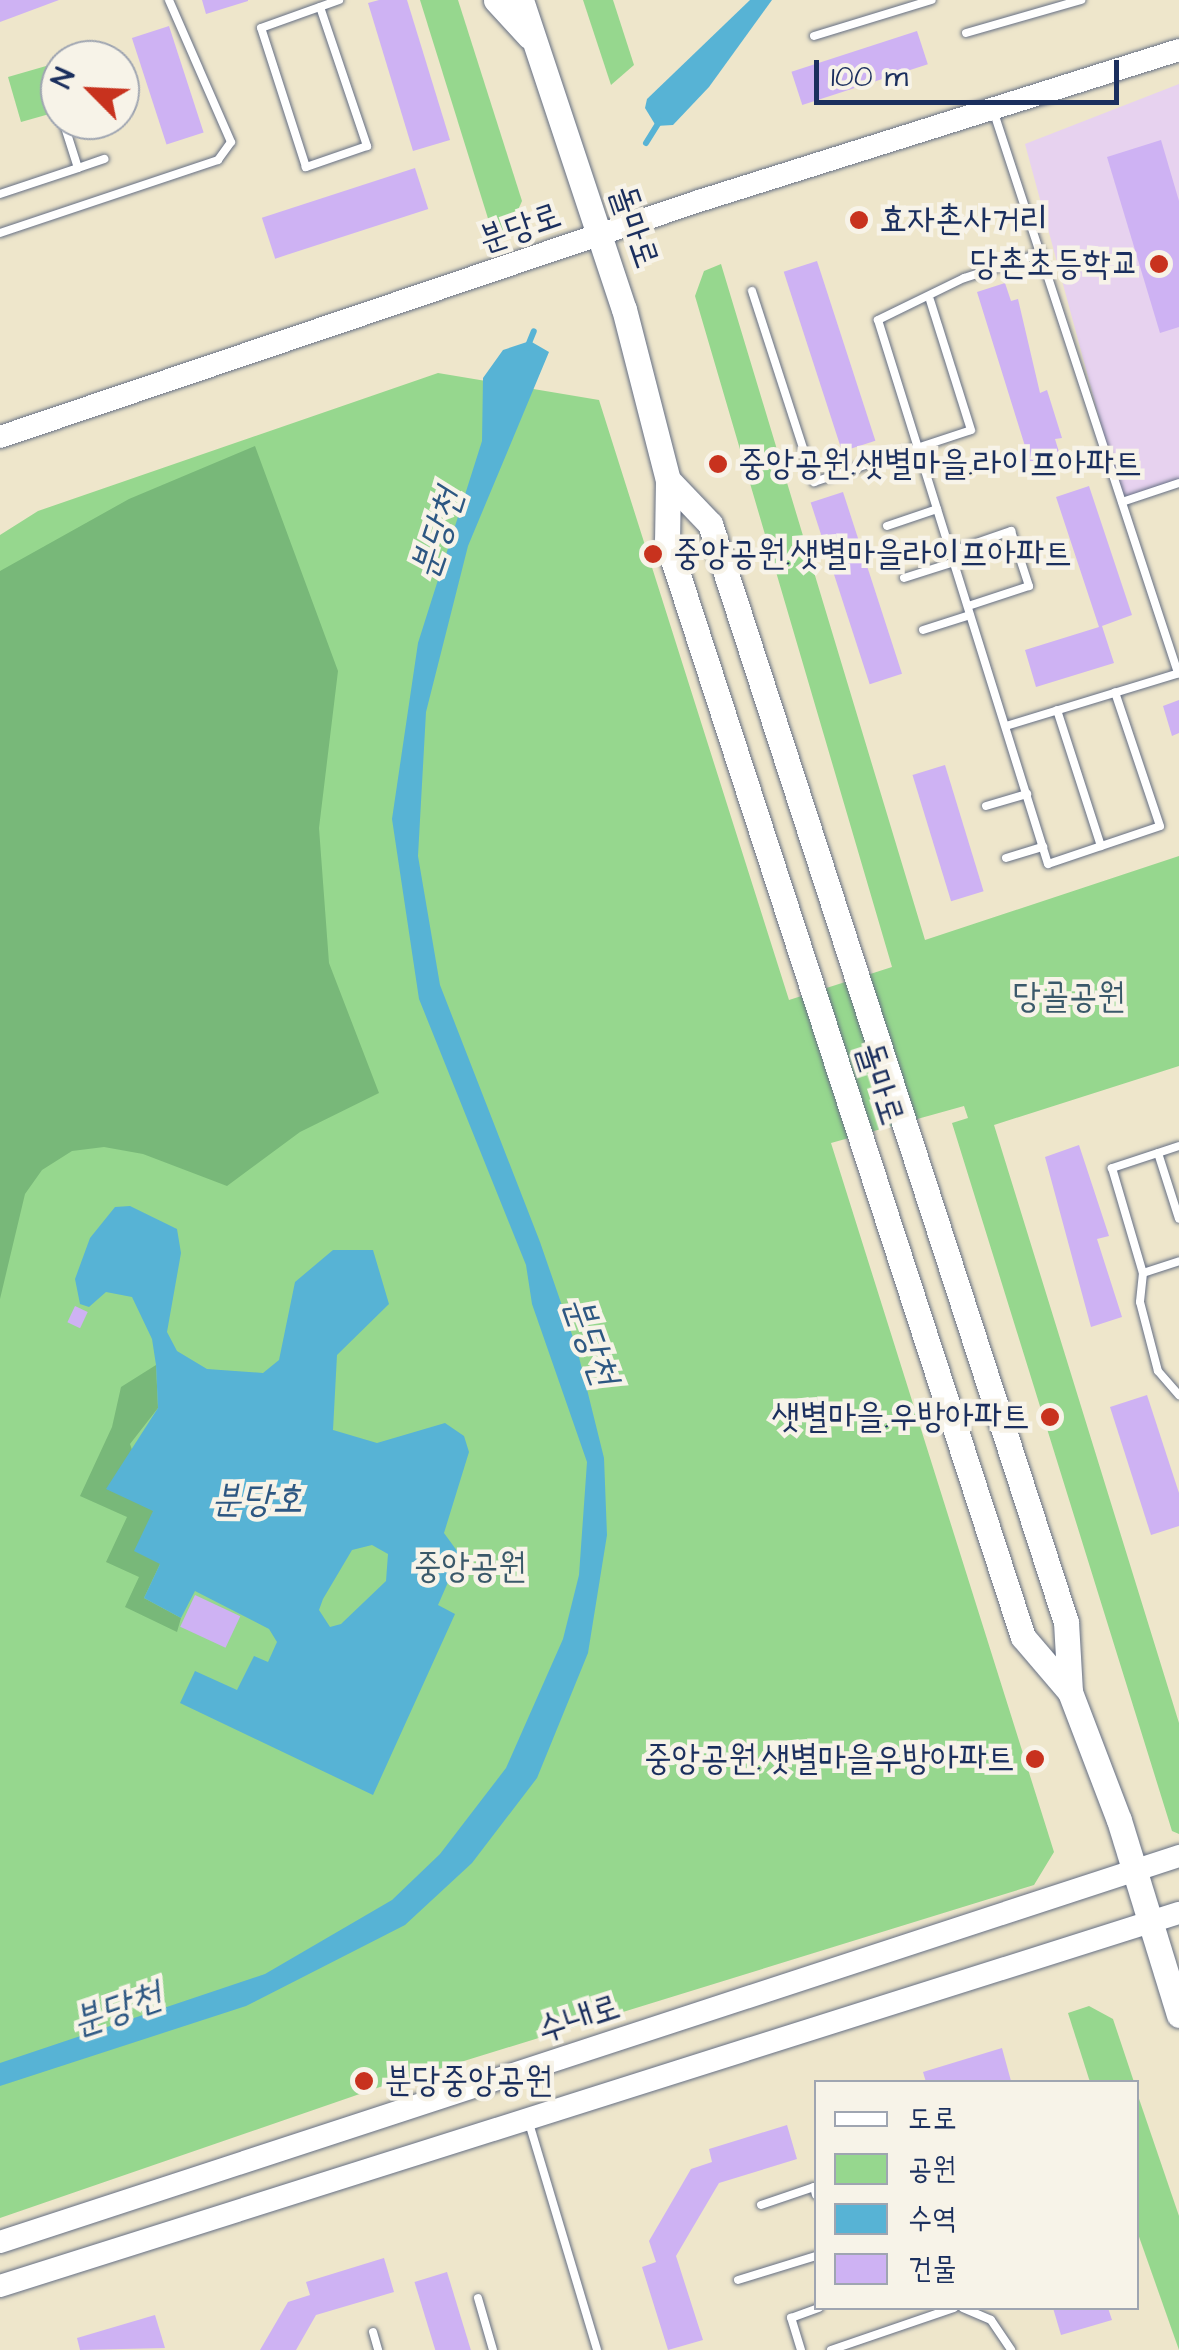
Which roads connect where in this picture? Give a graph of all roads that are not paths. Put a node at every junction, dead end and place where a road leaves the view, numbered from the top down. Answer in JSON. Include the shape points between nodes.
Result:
{"nodes":[{"id":1,"x":169,"y":0,"type":"edge"},
{"id":2,"x":339,"y":0,"type":"edge"},
{"id":3,"x":496,"y":0,"type":"edge"},
{"id":4,"x":521,"y":0,"type":"edge"},
{"id":5,"x":540,"y":0,"type":"edge"},
{"id":6,"x":932,"y":0,"type":"edge"},
{"id":7,"x":1033,"y":0,"type":"edge"},
{"id":8,"x":1081,"y":0,"type":"edge"},
{"id":9,"x":320,"y":7,"type":"junction"},
{"id":10,"x":1037,"y":12,"type":"junction"},
{"id":11,"x":966,"y":33,"type":"dead end"},
{"id":12,"x":814,"y":36,"type":"dead end"},
{"id":13,"x":535,"y":44,"type":"junction"},
{"id":14,"x":1179,"y":50,"type":"edge"},
{"id":15,"x":992,"y":110,"type":"junction"},
{"id":16,"x":69,"y":140,"type":"edge"},
{"id":17,"x":104,"y":159,"type":"dead end"},
{"id":18,"x":78,"y":168,"type":"junction"},
{"id":19,"x":0,"y":194,"type":"edge"},
{"id":20,"x":0,"y":233,"type":"edge"},
{"id":21,"x":602,"y":236,"type":"junction"},
{"id":22,"x":1042,"y":252,"type":"junction"},
{"id":23,"x":752,"y":290,"type":"dead end"},
{"id":24,"x":930,"y":300,"type":"junction"},
{"id":25,"x":0,"y":437,"type":"edge"},
{"id":26,"x":918,"y":448,"type":"junction"},
{"id":27,"x":668,"y":480,"type":"junction"},
{"id":28,"x":1179,"y":483,"type":"edge"},
{"id":29,"x":1122,"y":502,"type":"junction"},
{"id":30,"x":937,"y":509,"type":"junction"},
{"id":31,"x":887,"y":526,"type":"dead end"},
{"id":32,"x":950,"y":552,"type":"junction"},
{"id":33,"x":954,"y":562,"type":"junction"},
{"id":34,"x":904,"y":578,"type":"dead end"},
{"id":35,"x":969,"y":610,"type":"junction"},
{"id":36,"x":923,"y":630,"type":"dead end"},
{"id":37,"x":1179,"y":673,"type":"edge"},
{"id":38,"x":1114,"y":692,"type":"junction"},
{"id":39,"x":1058,"y":710,"type":"junction"},
{"id":40,"x":1006,"y":726,"type":"junction"},
{"id":41,"x":1027,"y":794,"type":"junction"},
{"id":42,"x":986,"y":806,"type":"dead end"},
{"id":43,"x":1102,"y":846,"type":"junction"},
{"id":44,"x":1043,"y":847,"type":"junction"},
{"id":45,"x":1006,"y":858,"type":"dead end"},
{"id":46,"x":1179,"y":1146,"type":"edge"},
{"id":47,"x":1158,"y":1153,"type":"junction"},
{"id":48,"x":1179,"y":1220,"type":"edge"},
{"id":49,"x":1179,"y":1261,"type":"edge"},
{"id":50,"x":1143,"y":1273,"type":"junction"},
{"id":51,"x":1179,"y":1395,"type":"edge"},
{"id":52,"x":1070,"y":1692,"type":"junction"},
{"id":53,"x":1179,"y":1856,"type":"edge"},
{"id":54,"x":1136,"y":1871,"type":"junction"},
{"id":55,"x":1179,"y":1913,"type":"edge"},
{"id":56,"x":1151,"y":1922,"type":"junction"},
{"id":57,"x":1179,"y":2015,"type":"edge"},
{"id":58,"x":528,"y":2118,"type":"junction"},
{"id":59,"x":814,"y":2187,"type":"edge"},
{"id":60,"x":761,"y":2205,"type":"dead end"},
{"id":61,"x":0,"y":2242,"type":"edge"},
{"id":62,"x":814,"y":2257,"type":"edge"},
{"id":63,"x":738,"y":2280,"type":"dead end"},
{"id":64,"x":0,"y":2286,"type":"edge"},
{"id":65,"x":478,"y":2298,"type":"dead end"},
{"id":66,"x":814,"y":2310,"type":"edge"},
{"id":67,"x":948,"y":2310,"type":"edge"},
{"id":68,"x":968,"y":2310,"type":"edge"},
{"id":69,"x":373,"y":2332,"type":"dead end"},
{"id":70,"x":378,"y":2350,"type":"edge"},
{"id":71,"x":493,"y":2350,"type":"edge"},
{"id":72,"x":598,"y":2350,"type":"edge"},
{"id":73,"x":801,"y":2350,"type":"edge"},
{"id":74,"x":831,"y":2350,"type":"edge"},
{"id":75,"x":1011,"y":2350,"type":"edge"}],
"edges":[{"from":1,"to":20,"type":"lane","via":[[231,142],[218,160]]},
{"from":2,"to":9,"type":"lane"},
{"from":3,"to":13,"type":"main road"},
{"from":4,"to":13,"type":"main road","name":"돌마로"},
{"from":5,"to":13,"type":"main road"},
{"from":6,"to":12,"type":"lane"},
{"from":7,"to":10,"type":"lane"},
{"from":8,"to":10,"type":"lane"},
{"from":9,"to":9,"type":"lane","via":[[261,28],[306,167],[366,146]]},
{"from":10,"to":11,"type":"lane"},
{"from":13,"to":21,"type":"main road","name":"돌마로"},
{"from":14,"to":15,"type":"main road","name":"분당로"},
{"from":15,"to":21,"type":"main road","name":"분당로"},
{"from":15,"to":22,"type":"lane"},
{"from":16,"to":18,"type":"lane"},
{"from":17,"to":18,"type":"lane"},
{"from":18,"to":19,"type":"lane"},
{"from":21,"to":25,"type":"main road","name":"분당로"},
{"from":21,"to":27,"type":"main road","name":"돌마로"},
{"from":22,"to":24,"type":"lane","via":[[964,278]]},
{"from":22,"to":29,"type":"lane"},
{"from":23,"to":26,"type":"lane","via":[[814,482]]},
{"from":24,"to":26,"type":"lane","via":[[878,320]]},
{"from":24,"to":26,"type":"lane","via":[[971,430]]},
{"from":26,"to":30,"type":"lane"},
{"from":27,"to":52,"type":"main road","name":"돌마로","via":[[710,524],[1066,1622]]},
{"from":27,"to":52,"type":"main road","name":"돌마로","via":[[667,541],[1022,1637]]},
{"from":28,"to":29,"type":"lane"},
{"from":29,"to":37,"type":"lane"},
{"from":30,"to":31,"type":"lane"},
{"from":30,"to":32,"type":"lane"},
{"from":32,"to":33,"type":"lane"},
{"from":32,"to":35,"type":"lane","via":[[1011,530],[1030,586]]},
{"from":33,"to":34,"type":"lane"},
{"from":33,"to":35,"type":"lane"},
{"from":35,"to":36,"type":"lane"},
{"from":35,"to":40,"type":"lane"},
{"from":37,"to":38,"type":"lane"},
{"from":38,"to":39,"type":"lane"},
{"from":38,"to":43,"type":"lane","via":[[1160,826]]},
{"from":39,"to":40,"type":"lane"},
{"from":39,"to":43,"type":"lane"},
{"from":40,"to":41,"type":"lane"},
{"from":41,"to":42,"type":"lane"},
{"from":41,"to":44,"type":"lane"},
{"from":43,"to":44,"type":"lane","via":[[1048,864]]},
{"from":44,"to":45,"type":"lane"},
{"from":46,"to":47,"type":"lane"},
{"from":47,"to":48,"type":"lane"},
{"from":47,"to":50,"type":"lane","via":[[1112,1168]]},
{"from":49,"to":50,"type":"lane"},
{"from":50,"to":51,"type":"lane","via":[[1140,1302],[1158,1370]]},
{"from":52,"to":54,"type":"main road","name":"돌마로"},
{"from":53,"to":54,"type":"main road","name":"수내로"},
{"from":54,"to":56,"type":"main road","name":"돌마로"},
{"from":54,"to":61,"type":"main road","name":"수내로"},
{"from":55,"to":56,"type":"main road"},
{"from":56,"to":57,"type":"main road","name":"돌마로"},
{"from":56,"to":58,"type":"main road"},
{"from":58,"to":64,"type":"main road"},
{"from":58,"to":72,"type":"lane"},
{"from":59,"to":60,"type":"lane"},
{"from":62,"to":63,"type":"lane"},
{"from":65,"to":71,"type":"lane"},
{"from":66,"to":73,"type":"lane","via":[[786,2319]]},
{"from":67,"to":74,"type":"lane"},
{"from":68,"to":75,"type":"lane","via":[[991,2320]]},
{"from":69,"to":70,"type":"lane"}]}
